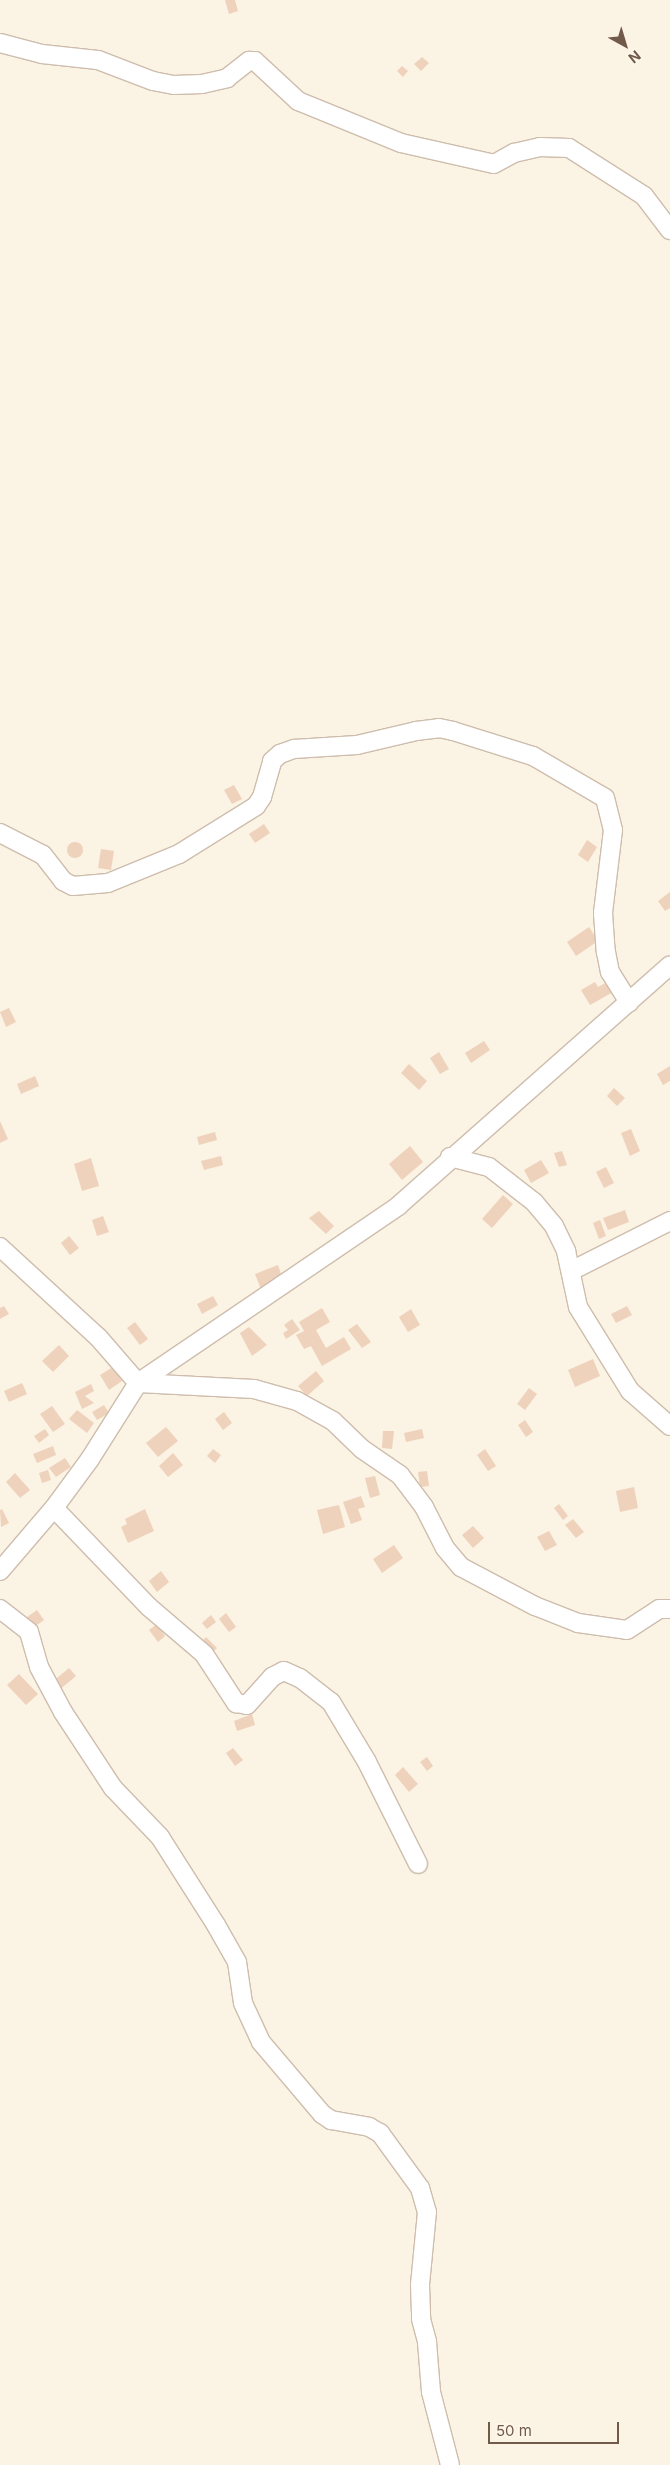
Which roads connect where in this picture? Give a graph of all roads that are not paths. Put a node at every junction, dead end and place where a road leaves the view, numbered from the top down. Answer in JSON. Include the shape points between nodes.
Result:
{"nodes":[{"id":1,"x":0,"y":43,"type":"edge"},
{"id":2,"x":670,"y":230,"type":"edge"},
{"id":3,"x":0,"y":833,"type":"edge"},
{"id":4,"x":670,"y":965,"type":"edge"},
{"id":5,"x":629,"y":1002,"type":"junction"},
{"id":6,"x":450,"y":1157,"type":"junction"},
{"id":7,"x":670,"y":1221,"type":"edge"},
{"id":8,"x":0,"y":1247,"type":"edge"},
{"id":9,"x":571,"y":1271,"type":"junction"},
{"id":10,"x":138,"y":1383,"type":"junction"},
{"id":11,"x":670,"y":1426,"type":"edge"},
{"id":12,"x":54,"y":1508,"type":"junction"},
{"id":13,"x":0,"y":1571,"type":"edge"},
{"id":14,"x":670,"y":1609,"type":"edge"},
{"id":15,"x":0,"y":1610,"type":"edge"},
{"id":16,"x":418,"y":1864,"type":"dead end"},
{"id":17,"x":450,"y":2465,"type":"edge"}],
"edges":[{"from":1,"to":2,"type":"street","via":[[42,54],[98,60],[153,81],[174,85],[202,84],[227,78],[255,60],[298,101],[401,143],[494,164],[514,152],[540,147],[569,148],[644,196]]},
{"from":3,"to":5,"type":"street","via":[[43,855],[63,881],[73,886],[108,883],[173,857],[256,806],[262,797],[272,761],[280,754],[294,749],[358,746],[416,731],[439,728],[453,731],[533,756],[605,798],[613,830],[603,913],[606,952],[610,972]]},
{"from":4,"to":5,"type":"street"},
{"from":5,"to":6,"type":"street"},
{"from":6,"to":9,"type":"street","via":[[489,1167],[534,1202],[554,1226]]},
{"from":6,"to":10,"type":"street","via":[[398,1206]]},
{"from":7,"to":9,"type":"street"},
{"from":8,"to":10,"type":"street","via":[[98,1337]]},
{"from":9,"to":11,"type":"street","via":[[578,1307],[607,1355],[630,1391]]},
{"from":10,"to":12,"type":"street","via":[[90,1459]]},
{"from":10,"to":14,"type":"street","via":[[254,1389],[297,1401],[314,1410],[400,1475],[424,1507],[445,1548],[461,1567],[535,1606],[578,1623],[627,1630],[659,1609]]},
{"from":12,"to":13,"type":"street"},
{"from":12,"to":16,"type":"street","via":[[149,1607],[204,1654],[236,1703],[247,1705],[272,1677],[284,1671],[300,1678],[332,1702],[367,1762]]},
{"from":15,"to":17,"type":"street","via":[[29,1632],[43,1675],[63,1712],[114,1788],[160,1837],[220,1932],[237,1962],[243,2003],[261,2042],[322,2114],[331,2120],[369,2127],[380,2133],[420,2188],[427,2212],[420,2285],[421,2319],[427,2342],[431,2392]]}]}
